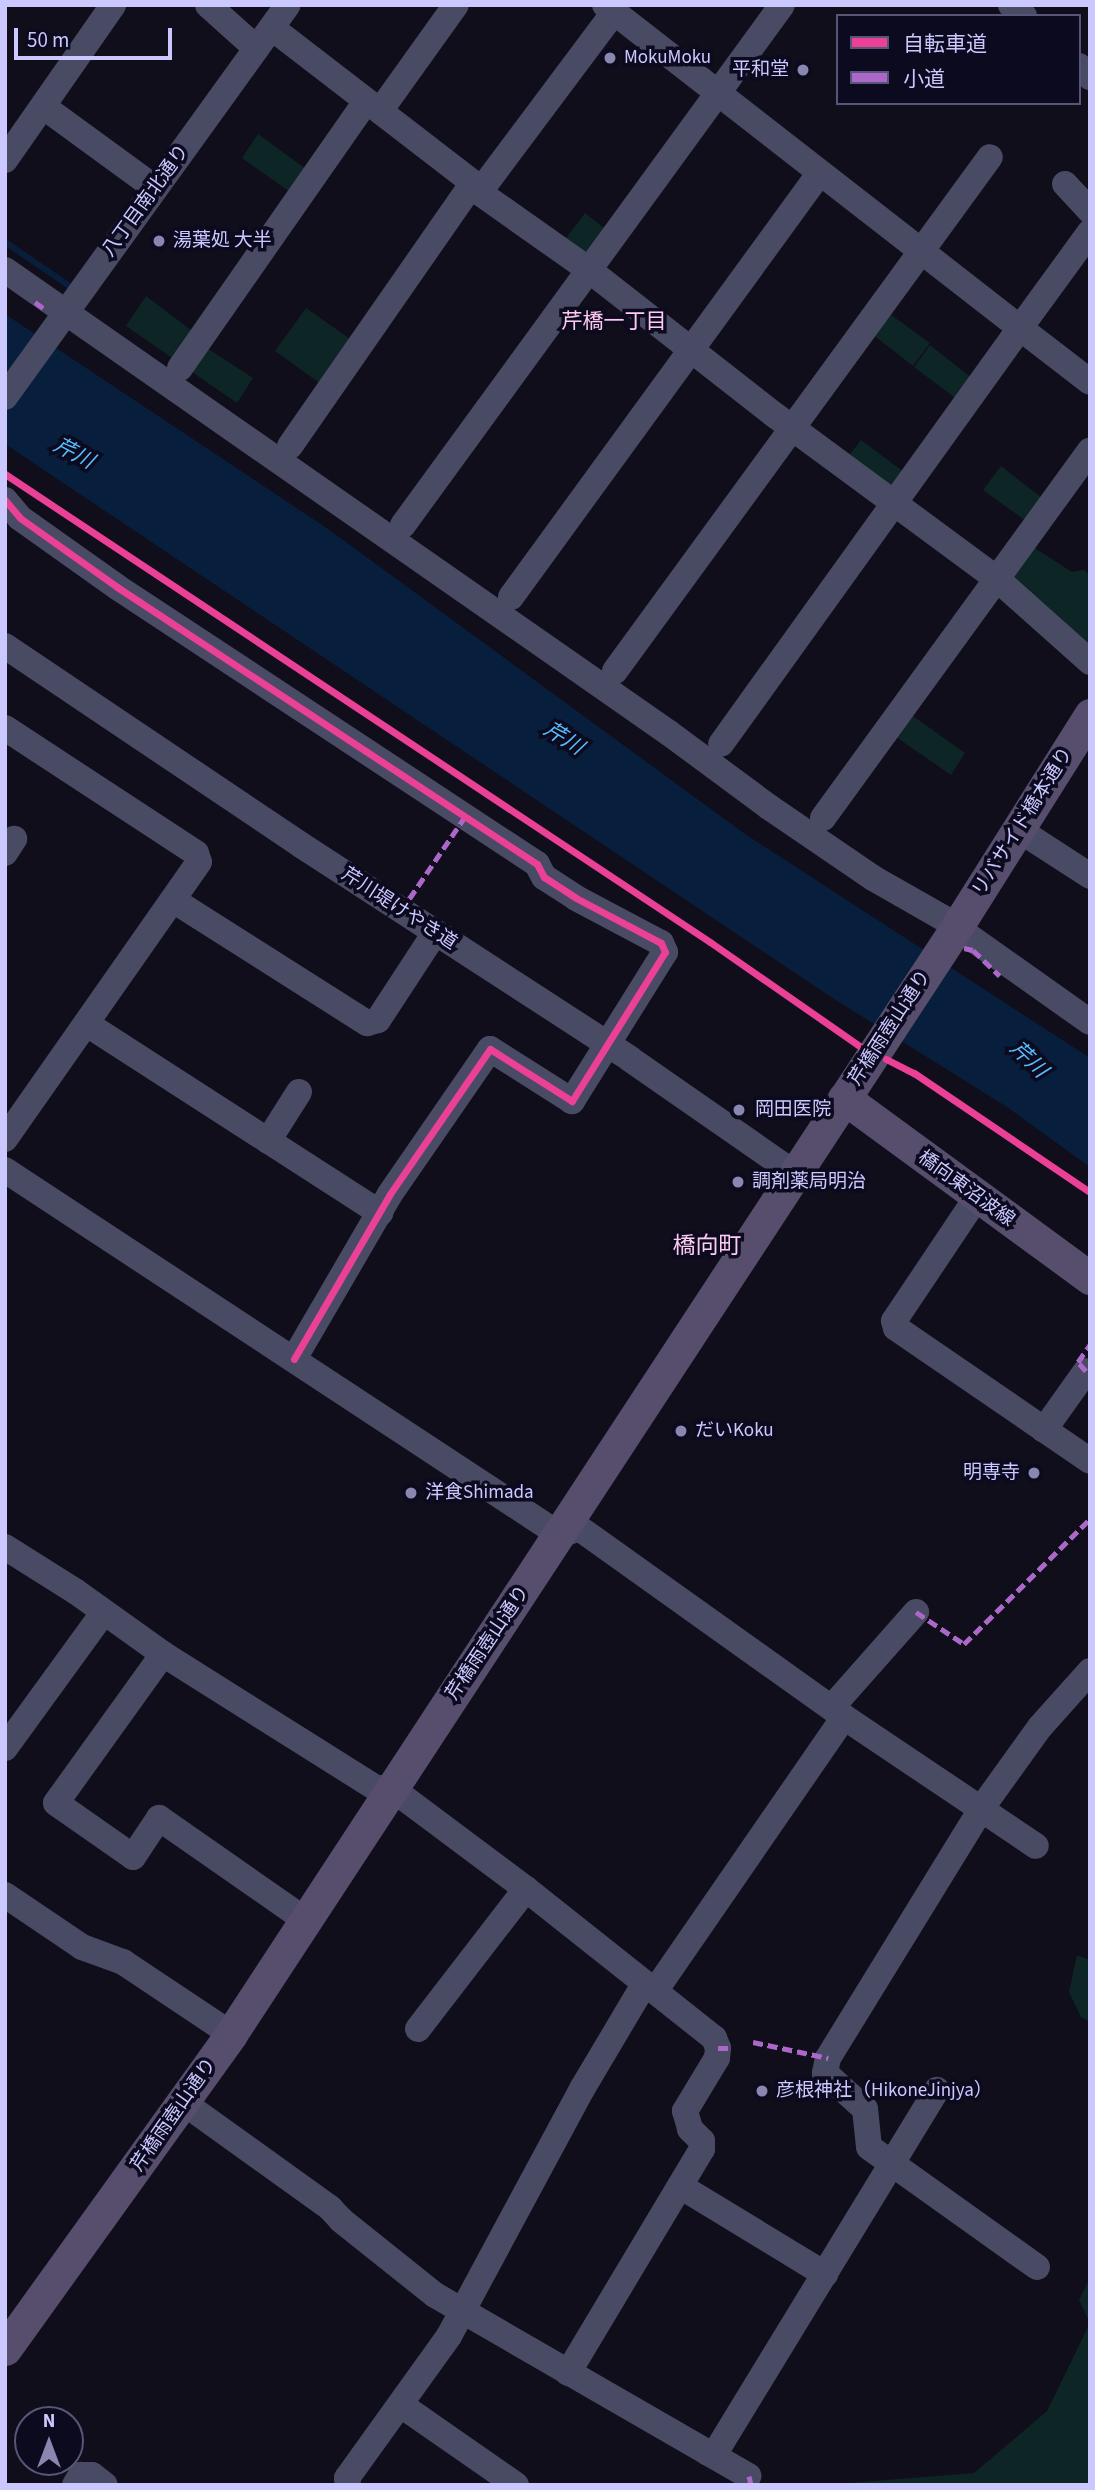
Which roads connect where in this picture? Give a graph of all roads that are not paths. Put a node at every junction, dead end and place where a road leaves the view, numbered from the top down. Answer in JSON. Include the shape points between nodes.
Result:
{"nodes":[{"id":1,"x":113,"y":5,"type":"edge"},
{"id":2,"x":208,"y":5,"type":"edge"},
{"id":3,"x":288,"y":5,"type":"edge"},
{"id":4,"x":456,"y":5,"type":"edge"},
{"id":5,"x":782,"y":5,"type":"edge"},
{"id":6,"x":610,"y":9,"type":"edge"},
{"id":7,"x":264,"y":38,"type":"junction"},
{"id":8,"x":717,"y":95,"type":"junction"},
{"id":9,"x":373,"y":106,"type":"junction"},
{"id":10,"x":44,"y":107,"type":"junction"},
{"id":11,"x":990,"y":157,"type":"dead end"},
{"id":12,"x":5,"y":160,"type":"edge"},
{"id":13,"x":819,"y":174,"type":"junction"},
{"id":14,"x":1065,"y":184,"type":"dead end"},
{"id":15,"x":477,"y":186,"type":"junction"},
{"id":16,"x":155,"y":188,"type":"junction"},
{"id":17,"x":1090,"y":211,"type":"edge"},
{"id":18,"x":1090,"y":232,"type":"edge"},
{"id":19,"x":919,"y":252,"type":"junction"},
{"id":20,"x":5,"y":270,"type":"edge"},
{"id":21,"x":589,"y":270,"type":"junction"},
{"id":22,"x":63,"y":316,"type":"junction"},
{"id":23,"x":1020,"y":328,"type":"junction"},
{"id":24,"x":691,"y":349,"type":"junction"},
{"id":25,"x":180,"y":368,"type":"dead end"},
{"id":26,"x":1090,"y":382,"type":"edge"},
{"id":27,"x":5,"y":397,"type":"edge"},
{"id":28,"x":791,"y":428,"type":"junction"},
{"id":29,"x":290,"y":446,"type":"dead end"},
{"id":30,"x":1090,"y":451,"type":"edge"},
{"id":31,"x":5,"y":499,"type":"edge"},
{"id":32,"x":885,"y":500,"type":"junction"},
{"id":33,"x":403,"y":525,"type":"dead end"},
{"id":34,"x":994,"y":580,"type":"junction"},
{"id":35,"x":511,"y":597,"type":"dead end"},
{"id":36,"x":5,"y":646,"type":"edge"},
{"id":37,"x":1090,"y":662,"type":"edge"},
{"id":38,"x":615,"y":671,"type":"dead end"},
{"id":39,"x":5,"y":727,"type":"edge"},
{"id":40,"x":1076,"y":735,"type":"edge"},
{"id":41,"x":720,"y":744,"type":"dead end"},
{"id":42,"x":823,"y":818,"type":"dead end"},
{"id":43,"x":1019,"y":830,"type":"junction"},
{"id":44,"x":1090,"y":876,"type":"edge"},
{"id":45,"x":173,"y":900,"type":"junction"},
{"id":46,"x":435,"y":933,"type":"junction"},
{"id":47,"x":951,"y":936,"type":"junction"},
{"id":48,"x":1090,"y":1022,"type":"edge"},
{"id":49,"x":87,"y":1024,"type":"junction"},
{"id":50,"x":607,"y":1044,"type":"junction"},
{"id":51,"x":299,"y":1092,"type":"dead end"},
{"id":52,"x":844,"y":1098,"type":"junction"},
{"id":53,"x":5,"y":1139,"type":"edge"},
{"id":54,"x":268,"y":1141,"type":"junction"},
{"id":55,"x":5,"y":1170,"type":"edge"},
{"id":56,"x":794,"y":1173,"type":"junction"},
{"id":57,"x":977,"y":1197,"type":"junction"},
{"id":58,"x":380,"y":1213,"type":"junction"},
{"id":59,"x":1090,"y":1278,"type":"edge"},
{"id":60,"x":294,"y":1359,"type":"junction"},
{"id":61,"x":1086,"y":1371,"type":"dead end"},
{"id":62,"x":1044,"y":1430,"type":"junction"},
{"id":63,"x":1090,"y":1461,"type":"edge"},
{"id":64,"x":559,"y":1535,"type":"junction"},
{"id":65,"x":5,"y":1547,"type":"edge"},
{"id":66,"x":916,"y":1612,"type":"dead end"},
{"id":67,"x":103,"y":1613,"type":"junction"},
{"id":68,"x":163,"y":1654,"type":"junction"},
{"id":69,"x":1090,"y":1671,"type":"edge"},
{"id":70,"x":838,"y":1712,"type":"junction"},
{"id":71,"x":5,"y":1748,"type":"edge"},
{"id":72,"x":391,"y":1788,"type":"junction"},
{"id":73,"x":981,"y":1808,"type":"junction"},
{"id":74,"x":1036,"y":1846,"type":"dead end"},
{"id":75,"x":526,"y":1889,"type":"junction"},
{"id":76,"x":5,"y":1895,"type":"edge"},
{"id":77,"x":304,"y":1919,"type":"junction"},
{"id":78,"x":650,"y":1987,"type":"junction"},
{"id":79,"x":418,"y":2029,"type":"dead end"},
{"id":80,"x":230,"y":2034,"type":"junction"},
{"id":81,"x":939,"y":2091,"type":"dead end"},
{"id":82,"x":184,"y":2103,"type":"junction"},
{"id":83,"x":891,"y":2163,"type":"junction"},
{"id":84,"x":680,"y":2186,"type":"junction"},
{"id":85,"x":1037,"y":2267,"type":"dead end"},
{"id":86,"x":825,"y":2274,"type":"junction"},
{"id":87,"x":461,"y":2311,"type":"junction"},
{"id":88,"x":12,"y":2328,"type":"edge"},
{"id":89,"x":568,"y":2373,"type":"junction"},
{"id":90,"x":401,"y":2405,"type":"junction"},
{"id":91,"x":708,"y":2454,"type":"junction"},
{"id":92,"x":749,"y":2476,"type":"dead end"},
{"id":93,"x":75,"y":2485,"type":"edge"},
{"id":94,"x":105,"y":2485,"type":"edge"},
{"id":95,"x":348,"y":2485,"type":"edge"},
{"id":96,"x":516,"y":2485,"type":"edge"}],
"edges":[{"from":1,"to":10,"type":"street"},
{"from":2,"to":7,"type":"street"},
{"from":3,"to":7,"type":"street","name":"八丁目南北通り"},
{"from":4,"to":9,"type":"street"},
{"from":5,"to":8,"type":"street"},
{"from":6,"to":8,"type":"street"},
{"from":6,"to":15,"type":"street"},
{"from":7,"to":9,"type":"street"},
{"from":7,"to":16,"type":"street","name":"八丁目南北通り"},
{"from":8,"to":13,"type":"street"},
{"from":8,"to":21,"type":"street"},
{"from":9,"to":15,"type":"street"},
{"from":9,"to":25,"type":"street","via":[[247,269]]},
{"from":10,"to":12,"type":"street"},
{"from":10,"to":16,"type":"street"},
{"from":11,"to":19,"type":"street"},
{"from":13,"to":19,"type":"street"},
{"from":13,"to":24,"type":"street"},
{"from":14,"to":17,"type":"street"},
{"from":15,"to":21,"type":"street","via":[[480,193]]},
{"from":15,"to":29,"type":"street"},
{"from":16,"to":22,"type":"street","name":"八丁目南北通り"},
{"from":18,"to":23,"type":"street"},
{"from":19,"to":23,"type":"street"},
{"from":19,"to":28,"type":"street"},
{"from":20,"to":22,"type":"street"},
{"from":21,"to":24,"type":"street"},
{"from":21,"to":33,"type":"street"},
{"from":22,"to":27,"type":"street","name":"八丁目南北通り"},
{"from":22,"to":47,"type":"street","via":[[669,733]]},
{"from":23,"to":26,"type":"street"},
{"from":23,"to":32,"type":"street","via":[[1001,359]]},
{"from":24,"to":28,"type":"street"},
{"from":24,"to":35,"type":"street"},
{"from":28,"to":32,"type":"street"},
{"from":28,"to":38,"type":"street"},
{"from":30,"to":34,"type":"street"},
{"from":31,"to":50,"type":"street","via":[[20,518],[106,580],[537,864],[544,877],[613,920],[661,943],[665,952]]},
{"from":32,"to":34,"type":"street"},
{"from":32,"to":41,"type":"street"},
{"from":34,"to":37,"type":"street"},
{"from":34,"to":42,"type":"street"},
{"from":36,"to":46,"type":"street","name":"芹川堤けやき道"},
{"from":39,"to":45,"type":"street","via":[[196,853],[198,862]]},
{"from":40,"to":43,"type":"main road","name":"リバサイド橋本通り"},
{"from":43,"to":44,"type":"street"},
{"from":43,"to":47,"type":"main road","name":"リバサイド橋本通り"},
{"from":45,"to":46,"type":"street","via":[[367,1023],[378,1020]]},
{"from":45,"to":49,"type":"street"},
{"from":46,"to":50,"type":"street","name":"芹川堤けやき道"},
{"from":47,"to":48,"type":"street"},
{"from":47,"to":52,"type":"main road","name":"芹橋雨壺山通り"},
{"from":49,"to":53,"type":"street"},
{"from":49,"to":54,"type":"street"},
{"from":50,"to":56,"type":"street","name":"芹川堤けやき道"},
{"from":50,"to":58,"type":"street","via":[[572,1101],[489,1049]]},
{"from":51,"to":54,"type":"street"},
{"from":52,"to":56,"type":"main road","name":"芹橋雨壺山通り"},
{"from":52,"to":57,"type":"main road","name":"橋向東沼波線"},
{"from":54,"to":58,"type":"street"},
{"from":55,"to":60,"type":"street"},
{"from":56,"to":64,"type":"main road","name":"芹橋雨壺山通り"},
{"from":57,"to":59,"type":"main road","name":"橋向東沼波線"},
{"from":57,"to":62,"type":"street","via":[[894,1321],[896,1328]]},
{"from":58,"to":60,"type":"street"},
{"from":60,"to":64,"type":"street"},
{"from":61,"to":62,"type":"street"},
{"from":62,"to":63,"type":"street"},
{"from":64,"to":70,"type":"street","via":[[579,1528]]},
{"from":64,"to":72,"type":"main road","name":"芹橋雨壺山通り"},
{"from":65,"to":67,"type":"street"},
{"from":66,"to":70,"type":"street"},
{"from":67,"to":68,"type":"street"},
{"from":67,"to":71,"type":"street"},
{"from":68,"to":72,"type":"street","via":[[376,1788]]},
{"from":68,"to":77,"type":"street","via":[[56,1802],[132,1857],[159,1818]]},
{"from":69,"to":73,"type":"street","via":[[1040,1727]]},
{"from":70,"to":73,"type":"street"},
{"from":70,"to":78,"type":"street"},
{"from":72,"to":75,"type":"street"},
{"from":72,"to":77,"type":"main road","name":"芹橋雨壺山通り"},
{"from":73,"to":74,"type":"street"},
{"from":73,"to":83,"type":"street","via":[[828,2058],[825,2073],[865,2109],[869,2147]]},
{"from":75,"to":78,"type":"street"},
{"from":75,"to":79,"type":"street"},
{"from":76,"to":80,"type":"street","via":[[82,1947],[123,1962]]},
{"from":77,"to":80,"type":"main road","name":"芹橋雨壺山通り"},
{"from":78,"to":84,"type":"street","via":[[714,2038],[718,2048],[685,2111],[702,2148]]},
{"from":78,"to":87,"type":"street","via":[[582,2089]]},
{"from":80,"to":82,"type":"main road","name":"芹橋雨壺山通り"},
{"from":81,"to":83,"type":"street"},
{"from":82,"to":87,"type":"street","via":[[330,2208]]},
{"from":82,"to":88,"type":"main road","name":"芹橋雨壺山通り"},
{"from":83,"to":85,"type":"street"},
{"from":83,"to":86,"type":"street"},
{"from":84,"to":86,"type":"street"},
{"from":84,"to":89,"type":"street"},
{"from":86,"to":91,"type":"street","via":[[717,2450]]},
{"from":87,"to":89,"type":"street"},
{"from":87,"to":90,"type":"street"},
{"from":89,"to":91,"type":"street"},
{"from":90,"to":95,"type":"street","via":[[348,2478]]},
{"from":90,"to":96,"type":"street"},
{"from":91,"to":92,"type":"street"},
{"from":93,"to":94,"type":"street","via":[[81,2475],[92,2475]]}]}
